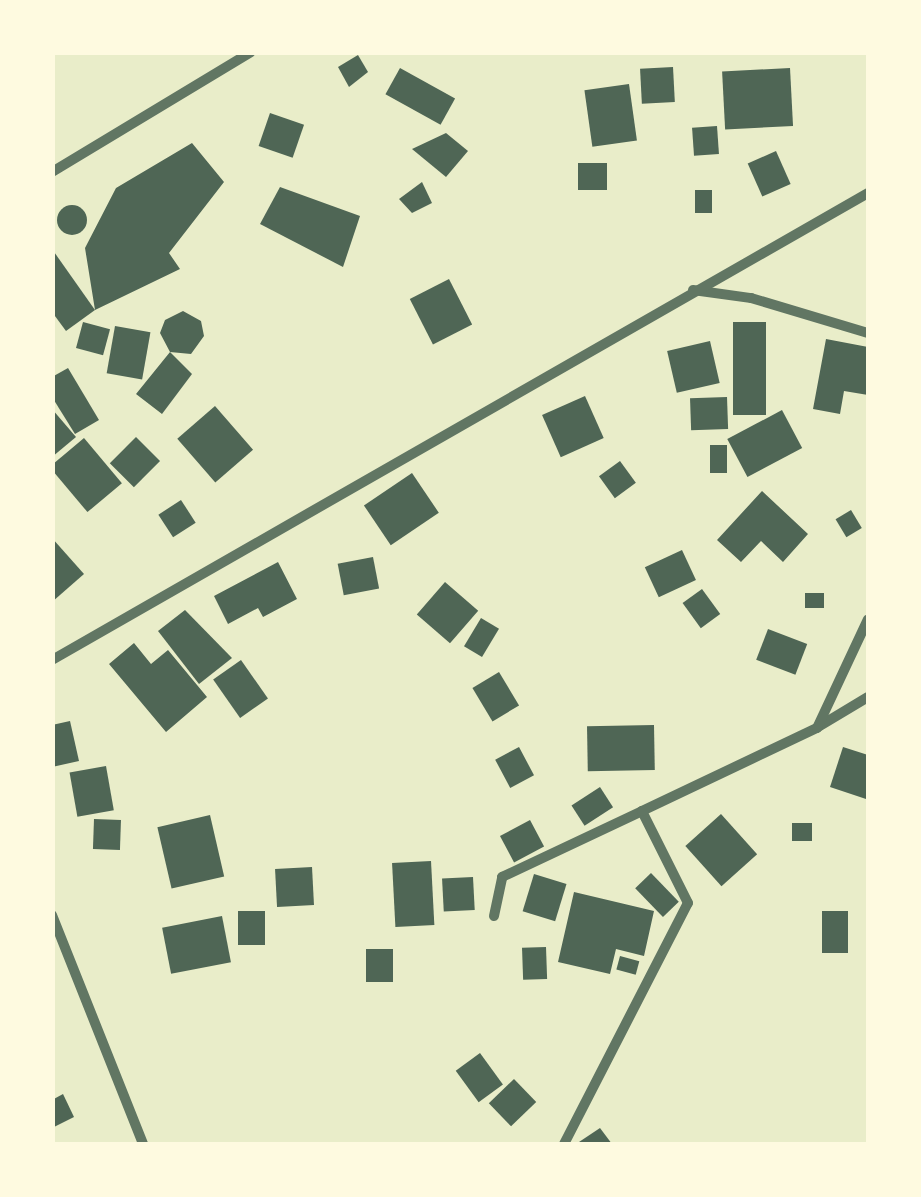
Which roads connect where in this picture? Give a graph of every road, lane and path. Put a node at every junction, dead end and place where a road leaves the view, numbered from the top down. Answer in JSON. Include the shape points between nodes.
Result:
{"nodes":[{"id":1,"x":251,"y":52,"type":"edge"},
{"id":2,"x":52,"y":172,"type":"edge"},
{"id":3,"x":868,"y":193,"type":"edge"},
{"id":4,"x":692,"y":290,"type":"junction"},
{"id":5,"x":868,"y":333,"type":"edge"},
{"id":6,"x":868,"y":619,"type":"edge"},
{"id":7,"x":52,"y":660,"type":"edge"},
{"id":8,"x":868,"y":697,"type":"edge"},
{"id":9,"x":817,"y":728,"type":"junction"},
{"id":10,"x":642,"y":811,"type":"junction"},
{"id":11,"x":52,"y":914,"type":"edge"},
{"id":12,"x":494,"y":916,"type":"dead end"},
{"id":13,"x":143,"y":1144,"type":"edge"},
{"id":14,"x":564,"y":1144,"type":"edge"}],
"edges":[{"from":1,"to":2,"type":"street"},
{"from":3,"to":4,"type":"street"},
{"from":4,"to":5,"type":"street","via":[[751,298]]},
{"from":4,"to":7,"type":"street"},
{"from":6,"to":9,"type":"street"},
{"from":8,"to":9,"type":"street"},
{"from":9,"to":10,"type":"street"},
{"from":10,"to":12,"type":"street","via":[[502,876]]},
{"from":10,"to":14,"type":"street","via":[[688,903]]},
{"from":11,"to":13,"type":"street"}]}
